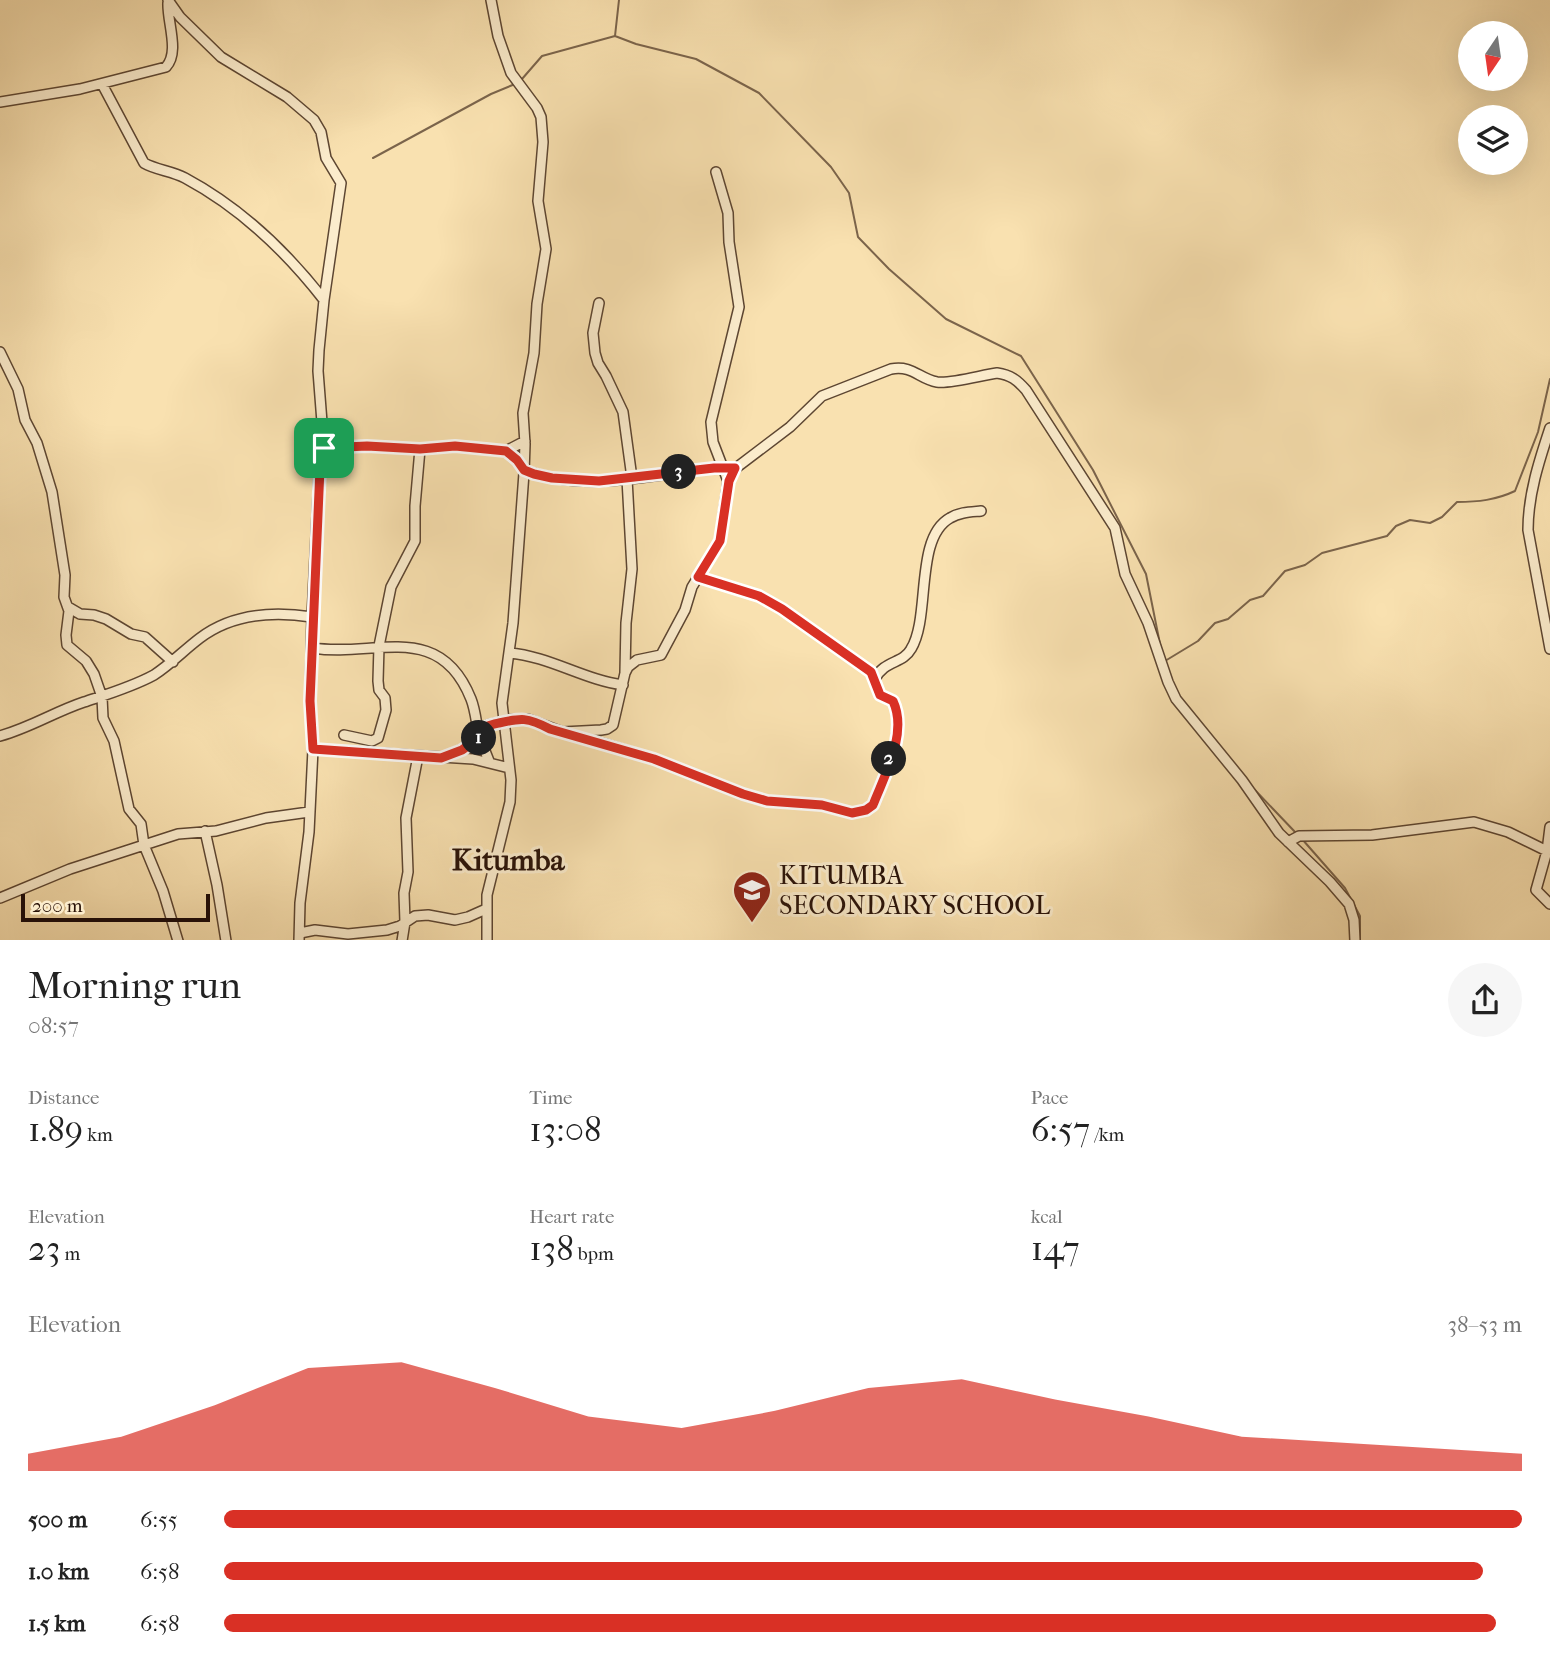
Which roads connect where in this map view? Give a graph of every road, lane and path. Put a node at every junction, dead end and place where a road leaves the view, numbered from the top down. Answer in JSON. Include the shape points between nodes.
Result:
{"nodes":[{"id":1,"x":168,"y":0,"type":"edge"},
{"id":2,"x":491,"y":0,"type":"edge"},
{"id":3,"x":102,"y":84,"type":"junction"},
{"id":4,"x":0,"y":102,"type":"edge"},
{"id":5,"x":716,"y":172,"type":"dead end"},
{"id":6,"x":324,"y":300,"type":"junction"},
{"id":7,"x":598,"y":303,"type":"dead end"},
{"id":8,"x":1,"y":355,"type":"edge"},
{"id":9,"x":1550,"y":428,"type":"edge"},
{"id":10,"x":525,"y":441,"type":"junction"},
{"id":11,"x":324,"y":448,"type":"junction"},
{"id":12,"x":420,"y":449,"type":"junction"},
{"id":13,"x":506,"y":451,"type":"junction"},
{"id":14,"x":730,"y":468,"type":"junction"},
{"id":15,"x":524,"y":470,"type":"junction"},
{"id":16,"x":629,"y":478,"type":"junction"},
{"id":17,"x":981,"y":511,"type":"dead end"},
{"id":18,"x":698,"y":577,"type":"junction"},
{"id":19,"x":68,"y":607,"type":"junction"},
{"id":20,"x":312,"y":617,"type":"junction"},
{"id":21,"x":379,"y":646,"type":"junction"},
{"id":22,"x":313,"y":648,"type":"junction"},
{"id":23,"x":1550,"y":649,"type":"edge"},
{"id":24,"x":509,"y":653,"type":"junction"},
{"id":25,"x":173,"y":662,"type":"junction"},
{"id":26,"x":625,"y":673,"type":"junction"},
{"id":27,"x":875,"y":679,"type":"junction"},
{"id":28,"x":623,"y":685,"type":"junction"},
{"id":29,"x":102,"y":697,"type":"junction"},
{"id":30,"x":503,"y":721,"type":"junction"},
{"id":31,"x":563,"y":732,"type":"junction"},
{"id":32,"x":479,"y":734,"type":"junction"},
{"id":33,"x":344,"y":735,"type":"dead end"},
{"id":34,"x":0,"y":736,"type":"edge"},
{"id":35,"x":313,"y":749,"type":"junction"},
{"id":36,"x":418,"y":756,"type":"junction"},
{"id":37,"x":441,"y":758,"type":"junction"},
{"id":38,"x":489,"y":761,"type":"junction"},
{"id":39,"x":509,"y":768,"type":"junction"},
{"id":40,"x":309,"y":812,"type":"junction"},
{"id":41,"x":1550,"y":827,"type":"edge"},
{"id":42,"x":205,"y":831,"type":"junction"},
{"id":43,"x":1288,"y":842,"type":"junction"},
{"id":44,"x":144,"y":845,"type":"junction"},
{"id":45,"x":1547,"y":851,"type":"junction"},
{"id":46,"x":0,"y":898,"type":"edge"},
{"id":47,"x":1550,"y":904,"type":"edge"},
{"id":48,"x":486,"y":909,"type":"junction"},
{"id":49,"x":405,"y":922,"type":"junction"},
{"id":50,"x":299,"y":937,"type":"edge"},
{"id":51,"x":178,"y":940,"type":"edge"},
{"id":52,"x":226,"y":940,"type":"edge"},
{"id":53,"x":402,"y":940,"type":"edge"},
{"id":54,"x":487,"y":940,"type":"edge"},
{"id":55,"x":1355,"y":940,"type":"edge"}],
"edges":[{"from":1,"to":3,"type":"street","via":[[173,48],[169,64]]},
{"from":1,"to":6,"type":"street","via":[[221,57],[286,97],[318,125],[326,158],[341,183]]},
{"from":2,"to":10,"type":"street","via":[[507,65],[537,108],[542,128],[538,201],[546,249],[523,413]]},
{"from":3,"to":4,"type":"street"},
{"from":3,"to":6,"type":"street","via":[[144,163],[185,179],[250,222],[293,261]]},
{"from":5,"to":14,"type":"street","via":[[728,213],[739,298],[711,422],[713,442]]},
{"from":6,"to":11,"type":"street","via":[[318,371]]},
{"from":7,"to":16,"type":"street","via":[[593,325],[595,353],[622,412]]},
{"from":8,"to":19,"type":"street","via":[[18,388],[52,492]]},
{"from":9,"to":23,"type":"street","via":[[1528,510],[1528,530]]},
{"from":10,"to":13,"type":"street"},
{"from":10,"to":15,"type":"street"},
{"from":11,"to":12,"type":"street"},
{"from":11,"to":20,"type":"street"},
{"from":12,"to":13,"type":"street","via":[[455,446]]},
{"from":12,"to":21,"type":"street","via":[[415,541],[391,587]]},
{"from":13,"to":15,"type":"street"},
{"from":14,"to":16,"type":"street"},
{"from":14,"to":18,"type":"street","via":[[720,541]]},
{"from":14,"to":43,"type":"street","via":[[790,427],[822,396],[891,369],[906,368],[943,383],[997,373],[1012,376],[1026,390],[1115,528],[1125,574],[1176,699]]},
{"from":15,"to":16,"type":"street","via":[[552,478]]},
{"from":15,"to":24,"type":"street"},
{"from":16,"to":26,"type":"street","via":[[632,569]]},
{"from":17,"to":27,"type":"street","via":[[949,518],[935,532],[912,648]]},
{"from":18,"to":26,"type":"street","via":[[661,655],[637,660]]},
{"from":18,"to":27,"type":"street","via":[[773,603]]},
{"from":19,"to":25,"type":"street","via":[[145,638]]},
{"from":19,"to":29,"type":"street","via":[[67,645],[90,667]]},
{"from":20,"to":22,"type":"street"},
{"from":20,"to":25,"type":"street","via":[[252,615],[209,632]]},
{"from":21,"to":22,"type":"street","via":[[339,652]]},
{"from":21,"to":32,"type":"street","via":[[425,651],[443,659],[469,695]]},
{"from":21,"to":33,"type":"street","via":[[379,690],[386,700],[380,734],[372,741]]},
{"from":22,"to":35,"type":"street"},
{"from":24,"to":28,"type":"street"},
{"from":24,"to":30,"type":"street"},
{"from":25,"to":29,"type":"street"},
{"from":26,"to":28,"type":"street"},
{"from":27,"to":31,"type":"street","via":[[880,695],[893,701],[898,736],[873,805],[859,813],[743,794],[663,762]]},
{"from":28,"to":31,"type":"street","via":[[609,728]]},
{"from":29,"to":34,"type":"street"},
{"from":29,"to":44,"type":"street","via":[[103,719],[114,741],[129,809],[141,824]]},
{"from":30,"to":31,"type":"street","via":[[528,719]]},
{"from":30,"to":32,"type":"street","via":[[488,725]]},
{"from":30,"to":39,"type":"street"},
{"from":32,"to":37,"type":"street","via":[[462,750]]},
{"from":32,"to":38,"type":"street"},
{"from":35,"to":36,"type":"street"},
{"from":35,"to":40,"type":"street"},
{"from":36,"to":37,"type":"street"},
{"from":36,"to":49,"type":"street","via":[[407,818]]},
{"from":37,"to":38,"type":"street"},
{"from":38,"to":39,"type":"street"},
{"from":39,"to":48,"type":"street","via":[[509,811]]},
{"from":40,"to":42,"type":"street"},
{"from":40,"to":50,"type":"street"},
{"from":41,"to":45,"type":"street"},
{"from":42,"to":44,"type":"street"},
{"from":42,"to":52,"type":"street"},
{"from":43,"to":45,"type":"street","via":[[1299,836],[1372,835],[1474,822]]},
{"from":43,"to":55,"type":"street","via":[[1349,904]]},
{"from":44,"to":46,"type":"street"},
{"from":44,"to":51,"type":"street"},
{"from":45,"to":47,"type":"street","via":[[1536,890]]},
{"from":48,"to":49,"type":"street","via":[[468,918],[420,915]]},
{"from":48,"to":54,"type":"street"},
{"from":49,"to":50,"type":"street","via":[[393,929],[348,934],[314,930]]},
{"from":49,"to":53,"type":"street"}]}
